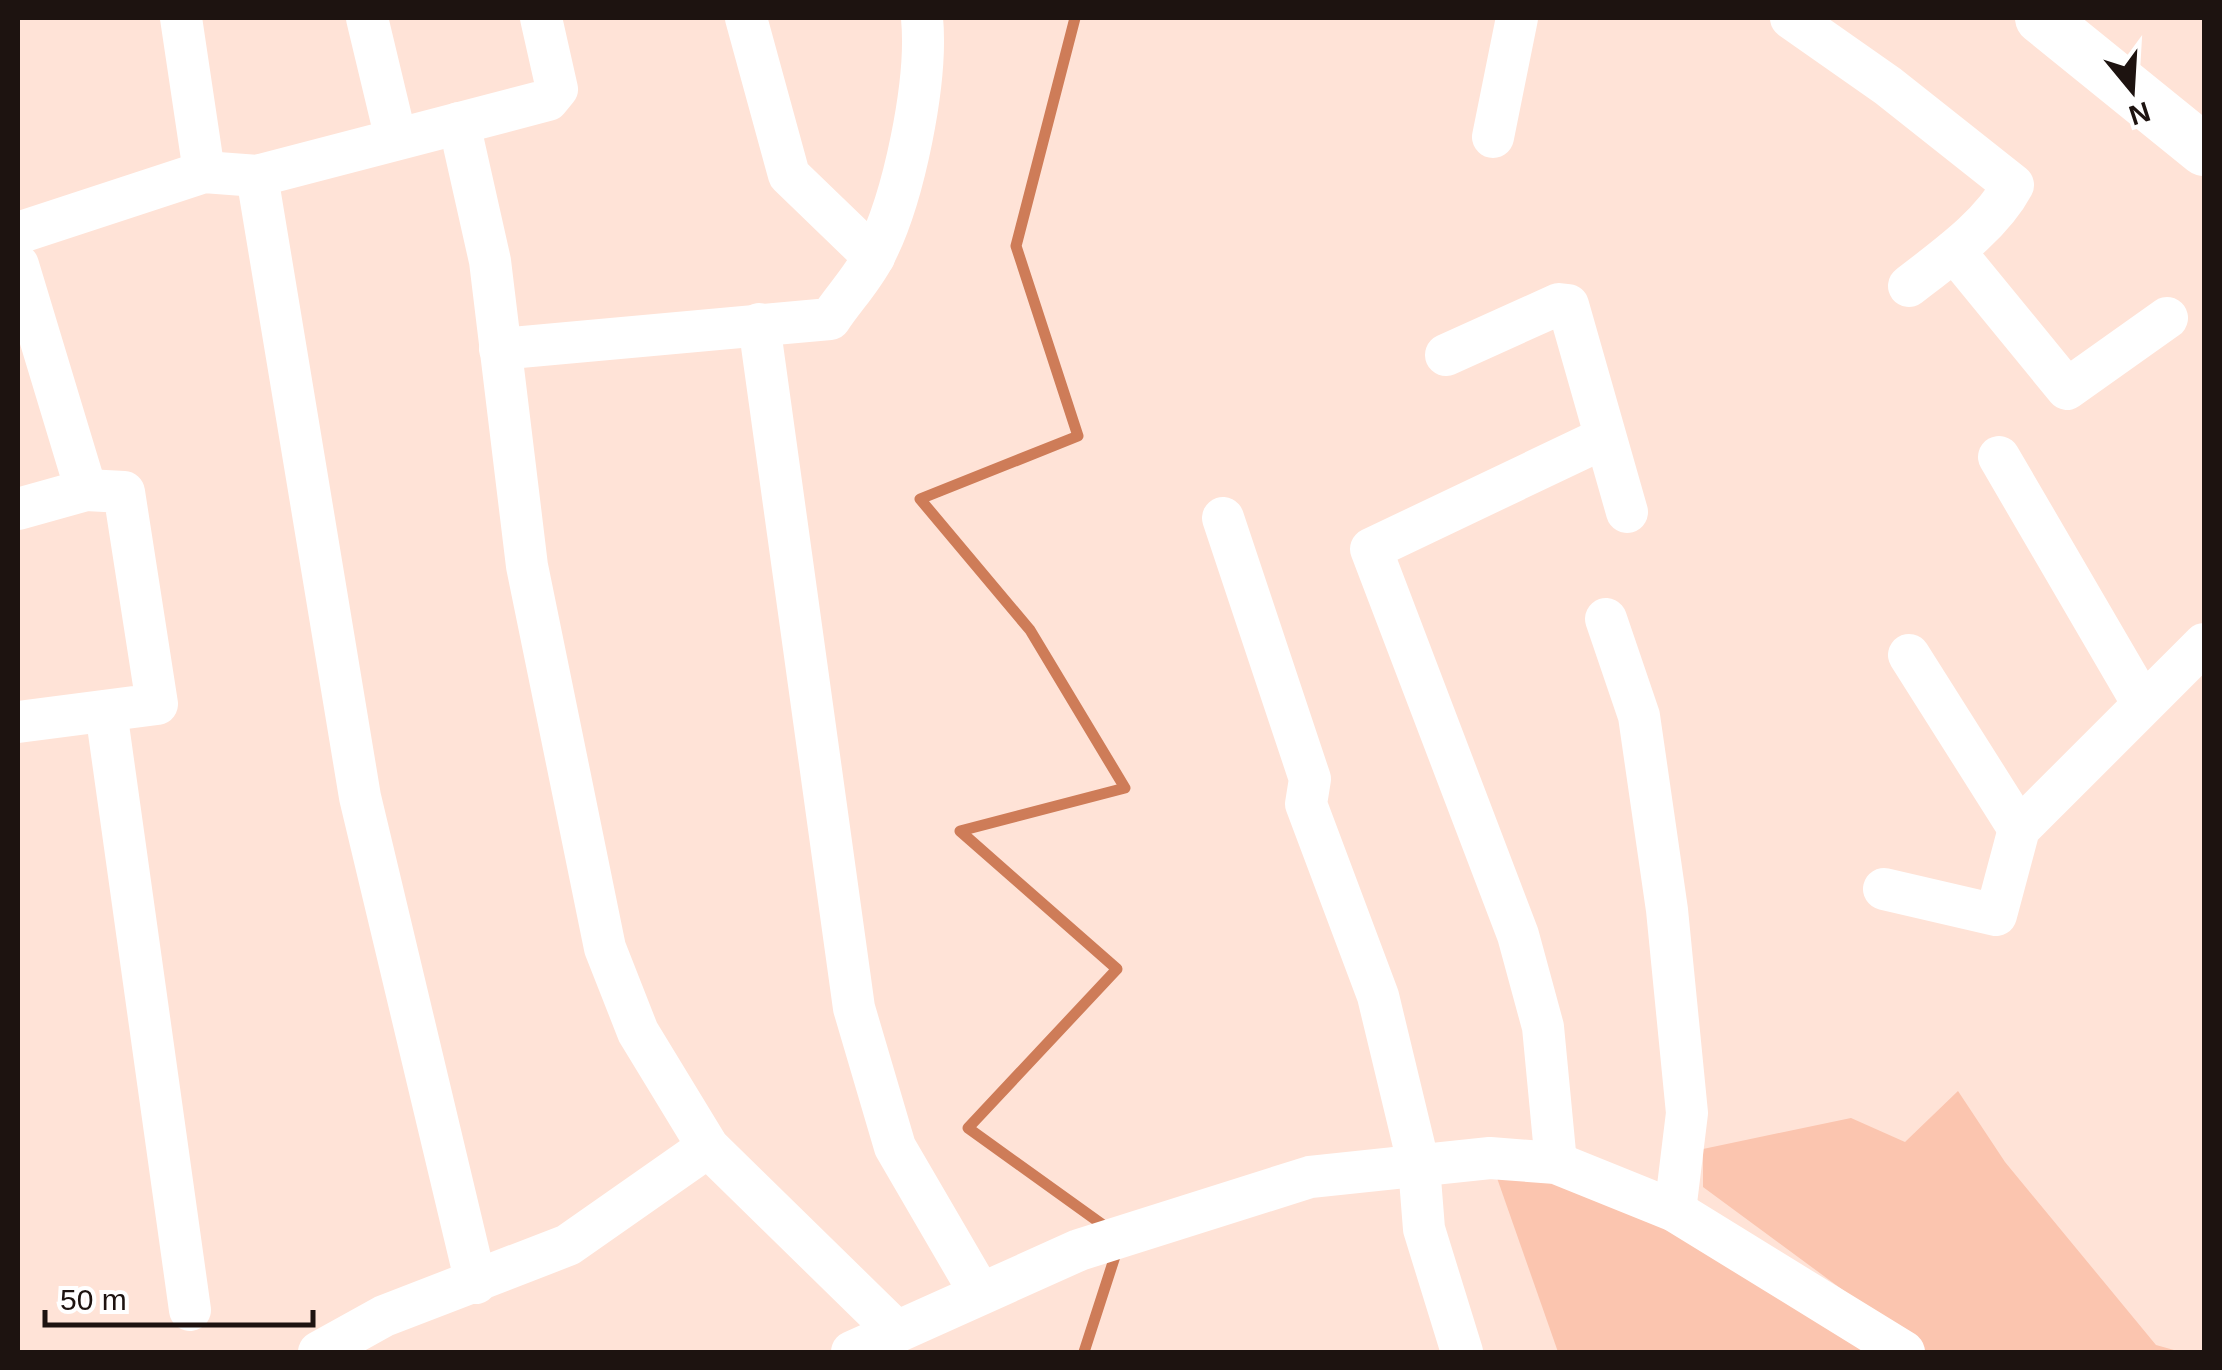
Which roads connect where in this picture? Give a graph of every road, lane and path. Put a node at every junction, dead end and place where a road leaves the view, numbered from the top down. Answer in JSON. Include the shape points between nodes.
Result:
{"nodes":[{"id":1,"x":181,"y":18,"type":"edge"},
{"id":2,"x":367,"y":18,"type":"edge"},
{"id":3,"x":541,"y":18,"type":"edge"},
{"id":4,"x":746,"y":18,"type":"edge"},
{"id":5,"x":922,"y":18,"type":"edge"},
{"id":6,"x":1518,"y":18,"type":"edge"},
{"id":7,"x":1791,"y":18,"type":"edge"},
{"id":8,"x":2041,"y":18,"type":"edge"},
{"id":9,"x":459,"y":123,"type":"junction"},
{"id":10,"x":1493,"y":137,"type":"dead end"},
{"id":11,"x":396,"y":139,"type":"junction"},
{"id":12,"x":2204,"y":150,"type":"edge"},
{"id":13,"x":204,"y":172,"type":"junction"},
{"id":14,"x":257,"y":176,"type":"junction"},
{"id":15,"x":18,"y":233,"type":"edge"},
{"id":16,"x":1954,"y":250,"type":"junction"},
{"id":17,"x":874,"y":257,"type":"junction"},
{"id":18,"x":18,"y":264,"type":"edge"},
{"id":19,"x":1909,"y":286,"type":"dead end"},
{"id":20,"x":2167,"y":318,"type":"dead end"},
{"id":21,"x":760,"y":324,"type":"junction"},
{"id":22,"x":500,"y":350,"type":"junction"},
{"id":23,"x":1446,"y":356,"type":"dead end"},
{"id":24,"x":1604,"y":438,"type":"junction"},
{"id":25,"x":1999,"y":457,"type":"dead end"},
{"id":26,"x":86,"y":490,"type":"junction"},
{"id":27,"x":18,"y":509,"type":"edge"},
{"id":28,"x":1627,"y":512,"type":"dead end"},
{"id":29,"x":1223,"y":518,"type":"dead end"},
{"id":30,"x":1606,"y":620,"type":"dead end"},
{"id":31,"x":2204,"y":644,"type":"edge"},
{"id":32,"x":1909,"y":655,"type":"dead end"},
{"id":33,"x":2143,"y":704,"type":"junction"},
{"id":34,"x":106,"y":711,"type":"junction"},
{"id":35,"x":18,"y":722,"type":"edge"},
{"id":36,"x":2019,"y":829,"type":"junction"},
{"id":37,"x":1884,"y":889,"type":"dead end"},
{"id":38,"x":708,"y":1147,"type":"junction"},
{"id":39,"x":1556,"y":1163,"type":"junction"},
{"id":40,"x":1419,"y":1166,"type":"junction"},
{"id":41,"x":1674,"y":1210,"type":"junction"},
{"id":42,"x":476,"y":1283,"type":"junction"},
{"id":43,"x":980,"y":1293,"type":"junction"},
{"id":44,"x":190,"y":1310,"type":"dead end"},
{"id":45,"x":896,"y":1331,"type":"junction"},
{"id":46,"x":319,"y":1352,"type":"edge"},
{"id":47,"x":852,"y":1352,"type":"edge"},
{"id":48,"x":1462,"y":1352,"type":"edge"},
{"id":49,"x":1904,"y":1352,"type":"edge"}],
"edges":[{"from":1,"to":13,"type":"street"},
{"from":2,"to":11,"type":"street"},
{"from":3,"to":9,"type":"street","via":[[554,97]]},
{"from":4,"to":17,"type":"street","via":[[790,175]]},
{"from":5,"to":17,"type":"street","via":[[904,179]]},
{"from":6,"to":10,"type":"street"},
{"from":7,"to":16,"type":"street","via":[[2014,185]]},
{"from":8,"to":12,"type":"street"},
{"from":9,"to":11,"type":"street"},
{"from":9,"to":22,"type":"street","via":[[490,261]]},
{"from":11,"to":14,"type":"street"},
{"from":13,"to":14,"type":"street"},
{"from":13,"to":15,"type":"street"},
{"from":14,"to":42,"type":"street","via":[[360,796]]},
{"from":16,"to":19,"type":"street"},
{"from":16,"to":20,"type":"street","via":[[2067,389]]},
{"from":17,"to":21,"type":"street","via":[[830,319]]},
{"from":18,"to":26,"type":"street"},
{"from":21,"to":22,"type":"street"},
{"from":21,"to":43,"type":"street","via":[[854,1008],[895,1147]]},
{"from":22,"to":38,"type":"street","via":[[527,566],[606,948],[638,1032]]},
{"from":23,"to":24,"type":"street","via":[[1568,305]]},
{"from":24,"to":28,"type":"street"},
{"from":24,"to":39,"type":"street","via":[[1371,549],[1518,935],[1543,1026]]},
{"from":25,"to":33,"type":"street"},
{"from":26,"to":27,"type":"street"},
{"from":26,"to":34,"type":"street","via":[[124,492],[157,704]]},
{"from":29,"to":40,"type":"street","via":[[1310,779],[1306,804],[1378,996]]},
{"from":30,"to":41,"type":"street","via":[[1639,716],[1667,910],[1686,1113]]},
{"from":31,"to":33,"type":"street"},
{"from":32,"to":36,"type":"street"},
{"from":33,"to":36,"type":"street"},
{"from":34,"to":35,"type":"street"},
{"from":34,"to":44,"type":"street"},
{"from":36,"to":37,"type":"street","via":[[1996,916]]},
{"from":38,"to":42,"type":"street","via":[[568,1245]]},
{"from":38,"to":45,"type":"street"},
{"from":39,"to":40,"type":"street","via":[[1490,1158]]},
{"from":39,"to":41,"type":"street"},
{"from":40,"to":43,"type":"street","via":[[1310,1178],[1079,1250]]},
{"from":40,"to":48,"type":"street","via":[[1424,1229]]},
{"from":41,"to":49,"type":"street"},
{"from":42,"to":46,"type":"street","via":[[384,1316]]},
{"from":43,"to":45,"type":"street"},
{"from":45,"to":47,"type":"street"}]}
